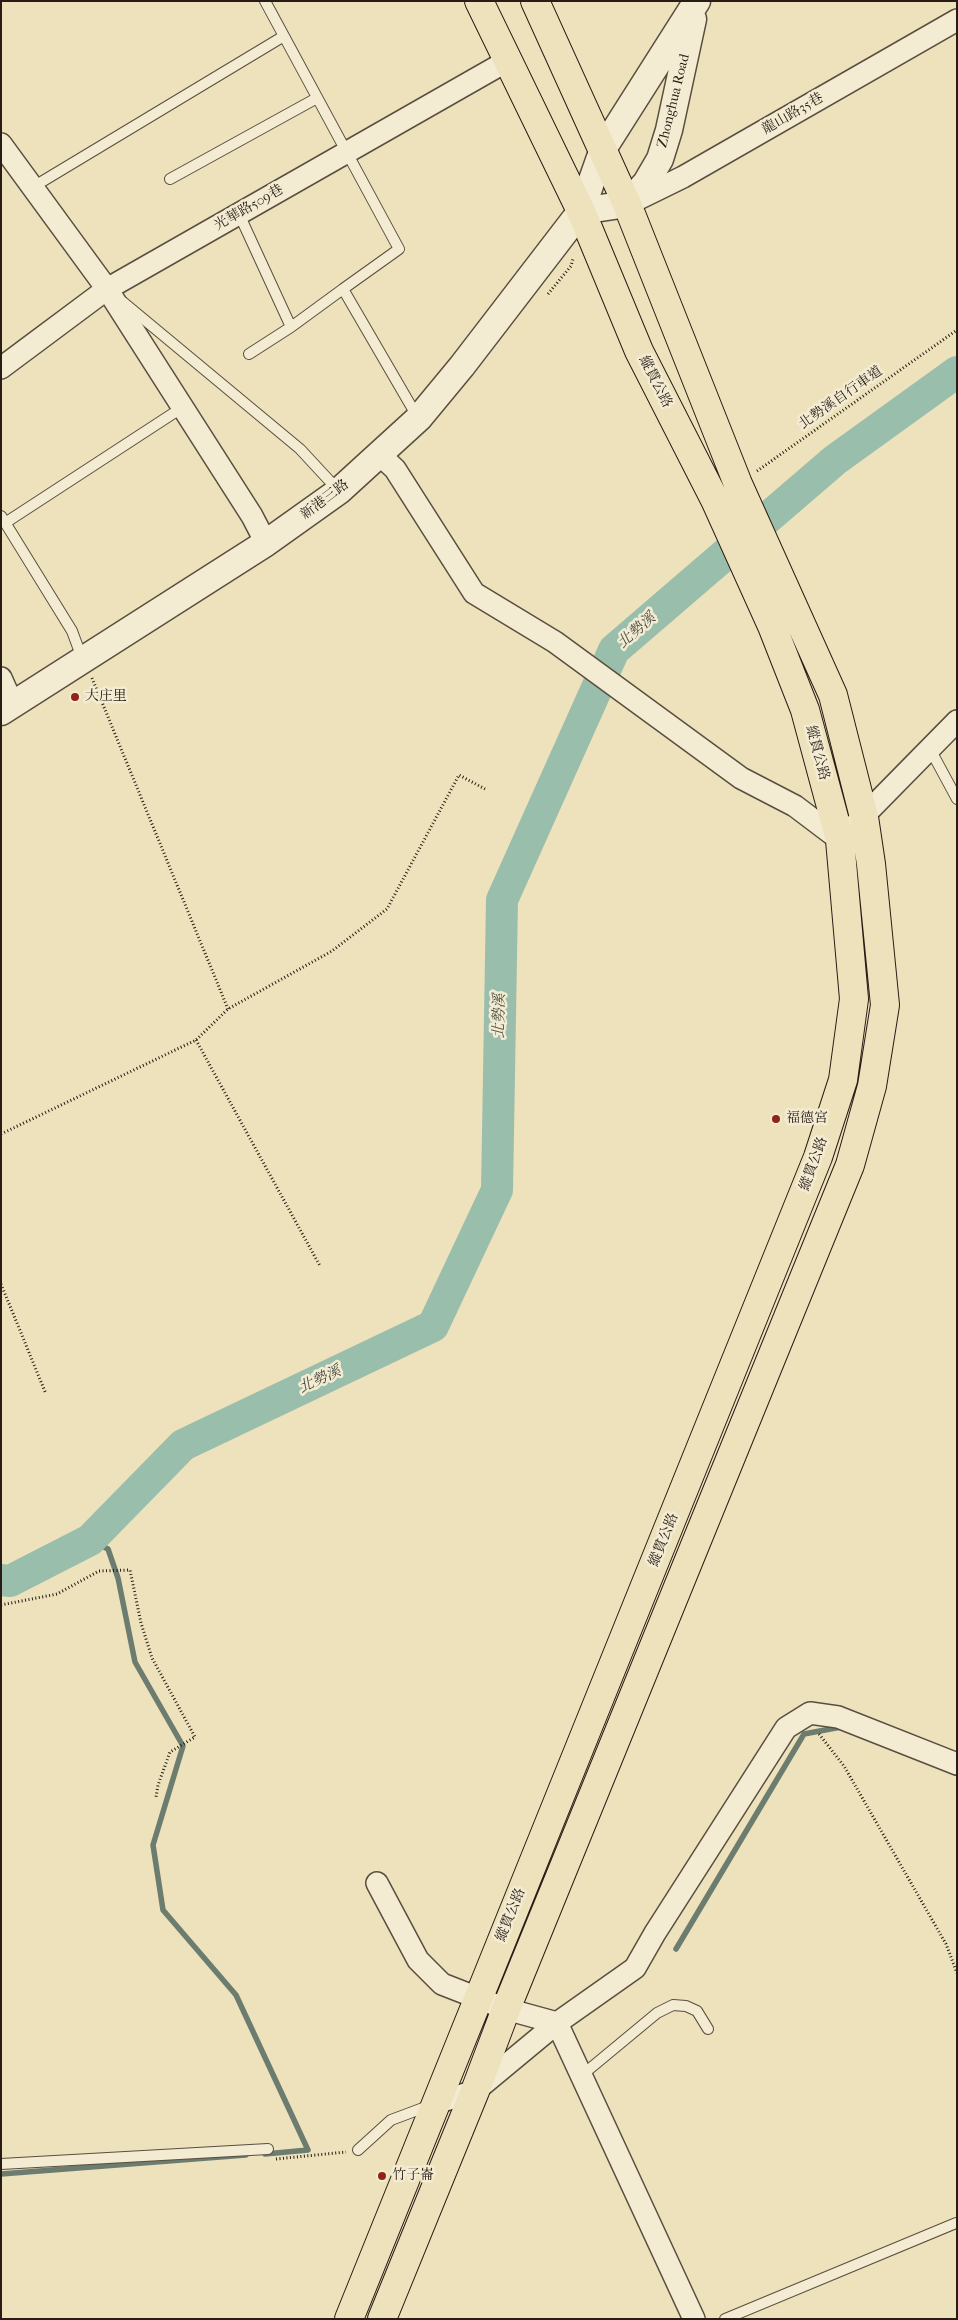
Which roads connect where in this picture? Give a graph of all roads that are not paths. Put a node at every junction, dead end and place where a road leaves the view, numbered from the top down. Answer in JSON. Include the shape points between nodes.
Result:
{"nodes":[{"id":1,"x":265,"y":1,"type":"edge"},
{"id":2,"x":480,"y":1,"type":"edge"},
{"id":3,"x":535,"y":1,"type":"edge"},
{"id":4,"x":697,"y":1,"type":"edge"},
{"id":5,"x":957,"y":20,"type":"edge"},
{"id":6,"x":284,"y":36,"type":"junction"},
{"id":7,"x":507,"y":61,"type":"junction"},
{"id":8,"x":318,"y":98,"type":"junction"},
{"id":9,"x":1,"y":144,"type":"edge"},
{"id":10,"x":604,"y":149,"type":"junction"},
{"id":11,"x":347,"y":152,"type":"junction"},
{"id":12,"x":170,"y":179,"type":"dead end"},
{"id":13,"x":32,"y":187,"type":"junction"},
{"id":14,"x":627,"y":204,"type":"junction"},
{"id":15,"x":581,"y":211,"type":"junction"},
{"id":16,"x":239,"y":214,"type":"junction"},
{"id":17,"x":107,"y":289,"type":"junction"},
{"id":18,"x":343,"y":289,"type":"junction"},
{"id":19,"x":291,"y":327,"type":"junction"},
{"id":20,"x":249,"y":354,"type":"dead end"},
{"id":21,"x":1,"y":368,"type":"edge"},
{"id":22,"x":183,"y":407,"type":"junction"},
{"id":23,"x":419,"y":418,"type":"junction"},
{"id":24,"x":380,"y":455,"type":"junction"},
{"id":25,"x":339,"y":490,"type":"junction"},
{"id":26,"x":3,"y":519,"type":"edge"},
{"id":27,"x":266,"y":543,"type":"junction"},
{"id":28,"x":82,"y":659,"type":"junction"},
{"id":29,"x":1,"y":678,"type":"edge"},
{"id":30,"x":7,"y":709,"type":"edge"},
{"id":31,"x":957,"y":721,"type":"edge"},
{"id":32,"x":930,"y":749,"type":"junction"},
{"id":33,"x":957,"y":799,"type":"edge"},
{"id":34,"x":864,"y":816,"type":"junction"},
{"id":35,"x":840,"y":840,"type":"junction"},
{"id":36,"x":957,"y":1764,"type":"edge"},
{"id":37,"x":377,"y":1883,"type":"dead end"},
{"id":38,"x":477,"y":1999,"type":"junction"},
{"id":39,"x":506,"y":2009,"type":"junction"},
{"id":40,"x":557,"y":2023,"type":"junction"},
{"id":41,"x":708,"y":2029,"type":"dead end"},
{"id":42,"x":582,"y":2076,"type":"junction"},
{"id":43,"x":476,"y":2091,"type":"junction"},
{"id":44,"x":436,"y":2103,"type":"junction"},
{"id":45,"x":268,"y":2149,"type":"dead end"},
{"id":46,"x":358,"y":2150,"type":"road end"},
{"id":47,"x":1,"y":2164,"type":"edge"},
{"id":48,"x":956,"y":2223,"type":"edge"},
{"id":49,"x":354,"y":2307,"type":"edge"},
{"id":50,"x":387,"y":2315,"type":"edge"},
{"id":51,"x":694,"y":2319,"type":"edge"},
{"id":52,"x":725,"y":2319,"type":"edge"}],
"edges":[{"from":1,"to":6,"type":"lane"},
{"from":2,"to":7,"type":"main road","name":"縱貫公路"},
{"from":3,"to":10,"type":"main road"},
{"from":4,"to":10,"type":"street","name":"Zhonghua Road"},
{"from":4,"to":14,"type":"street","name":"Zhonghua Road","via":[[660,159]]},
{"from":5,"to":14,"type":"street","name":"龍山路35巷","via":[[683,177]]},
{"from":6,"to":8,"type":"lane"},
{"from":6,"to":13,"type":"lane"},
{"from":7,"to":11,"type":"street","name":"光華路509巷"},
{"from":7,"to":15,"type":"main road","name":"縱貫公路"},
{"from":8,"to":11,"type":"lane"},
{"from":8,"to":12,"type":"lane"},
{"from":9,"to":13,"type":"street"},
{"from":10,"to":14,"type":"main road"},
{"from":10,"to":15,"type":"street","name":"Zhonghua Road"},
{"from":11,"to":16,"type":"street","name":"光華路509巷"},
{"from":11,"to":18,"type":"lane","via":[[399,249]]},
{"from":13,"to":17,"type":"street"},
{"from":14,"to":15,"type":"street"},
{"from":14,"to":34,"type":"main road","via":[[738,484],[833,695]]},
{"from":15,"to":23,"type":"street","name":"新港三路"},
{"from":15,"to":35,"type":"main road","name":"縱貫公路","via":[[639,351],[716,502],[772,626],[805,710]]},
{"from":16,"to":17,"type":"street","name":"光華路509巷"},
{"from":16,"to":19,"type":"lane"},
{"from":17,"to":21,"type":"street","name":"光華路509巷"},
{"from":17,"to":22,"type":"street"},
{"from":17,"to":25,"type":"lane","via":[[300,449]]},
{"from":18,"to":19,"type":"lane"},
{"from":18,"to":23,"type":"lane"},
{"from":19,"to":20,"type":"lane"},
{"from":22,"to":26,"type":"lane"},
{"from":22,"to":27,"type":"street"},
{"from":23,"to":24,"type":"street","name":"新港三路"},
{"from":24,"to":25,"type":"street","name":"新港三路"},
{"from":24,"to":35,"type":"street","via":[[395,470],[474,593],[555,642],[741,778],[795,806]]},
{"from":25,"to":27,"type":"street","name":"新港三路"},
{"from":26,"to":28,"type":"lane","via":[[72,632]]},
{"from":27,"to":28,"type":"street","name":"新港三路"},
{"from":28,"to":30,"type":"street","name":"新港三路"},
{"from":29,"to":30,"type":"street"},
{"from":31,"to":32,"type":"street"},
{"from":32,"to":33,"type":"lane"},
{"from":32,"to":34,"type":"street"},
{"from":34,"to":35,"type":"street"},
{"from":34,"to":39,"type":"main road","via":[[885,1005],[872,1086],[850,1165]]},
{"from":35,"to":38,"type":"main road","name":"縱貫公路","via":[[854,999],[843,1080],[818,1157],[789,1230]]},
{"from":36,"to":40,"type":"street","via":[[838,1717],[810,1713],[786,1728],[635,1968]]},
{"from":37,"to":38,"type":"street","via":[[418,1960],[442,1984]]},
{"from":38,"to":39,"type":"street"},
{"from":38,"to":44,"type":"main road","name":"縱貫公路"},
{"from":39,"to":40,"type":"street"},
{"from":39,"to":43,"type":"main road"},
{"from":40,"to":42,"type":"street"},
{"from":40,"to":43,"type":"street"},
{"from":41,"to":42,"type":"lane","via":[[697,2011],[673,2005],[657,2013]]},
{"from":42,"to":51,"type":"street"},
{"from":43,"to":44,"type":"street"},
{"from":43,"to":50,"type":"main road"},
{"from":44,"to":46,"type":"lane","via":[[391,2120]]},
{"from":44,"to":49,"type":"main road","name":"縱貫公路"},
{"from":45,"to":47,"type":"lane"},
{"from":48,"to":52,"type":"lane"},
{"from":49,"to":50,"type":"street"}]}
